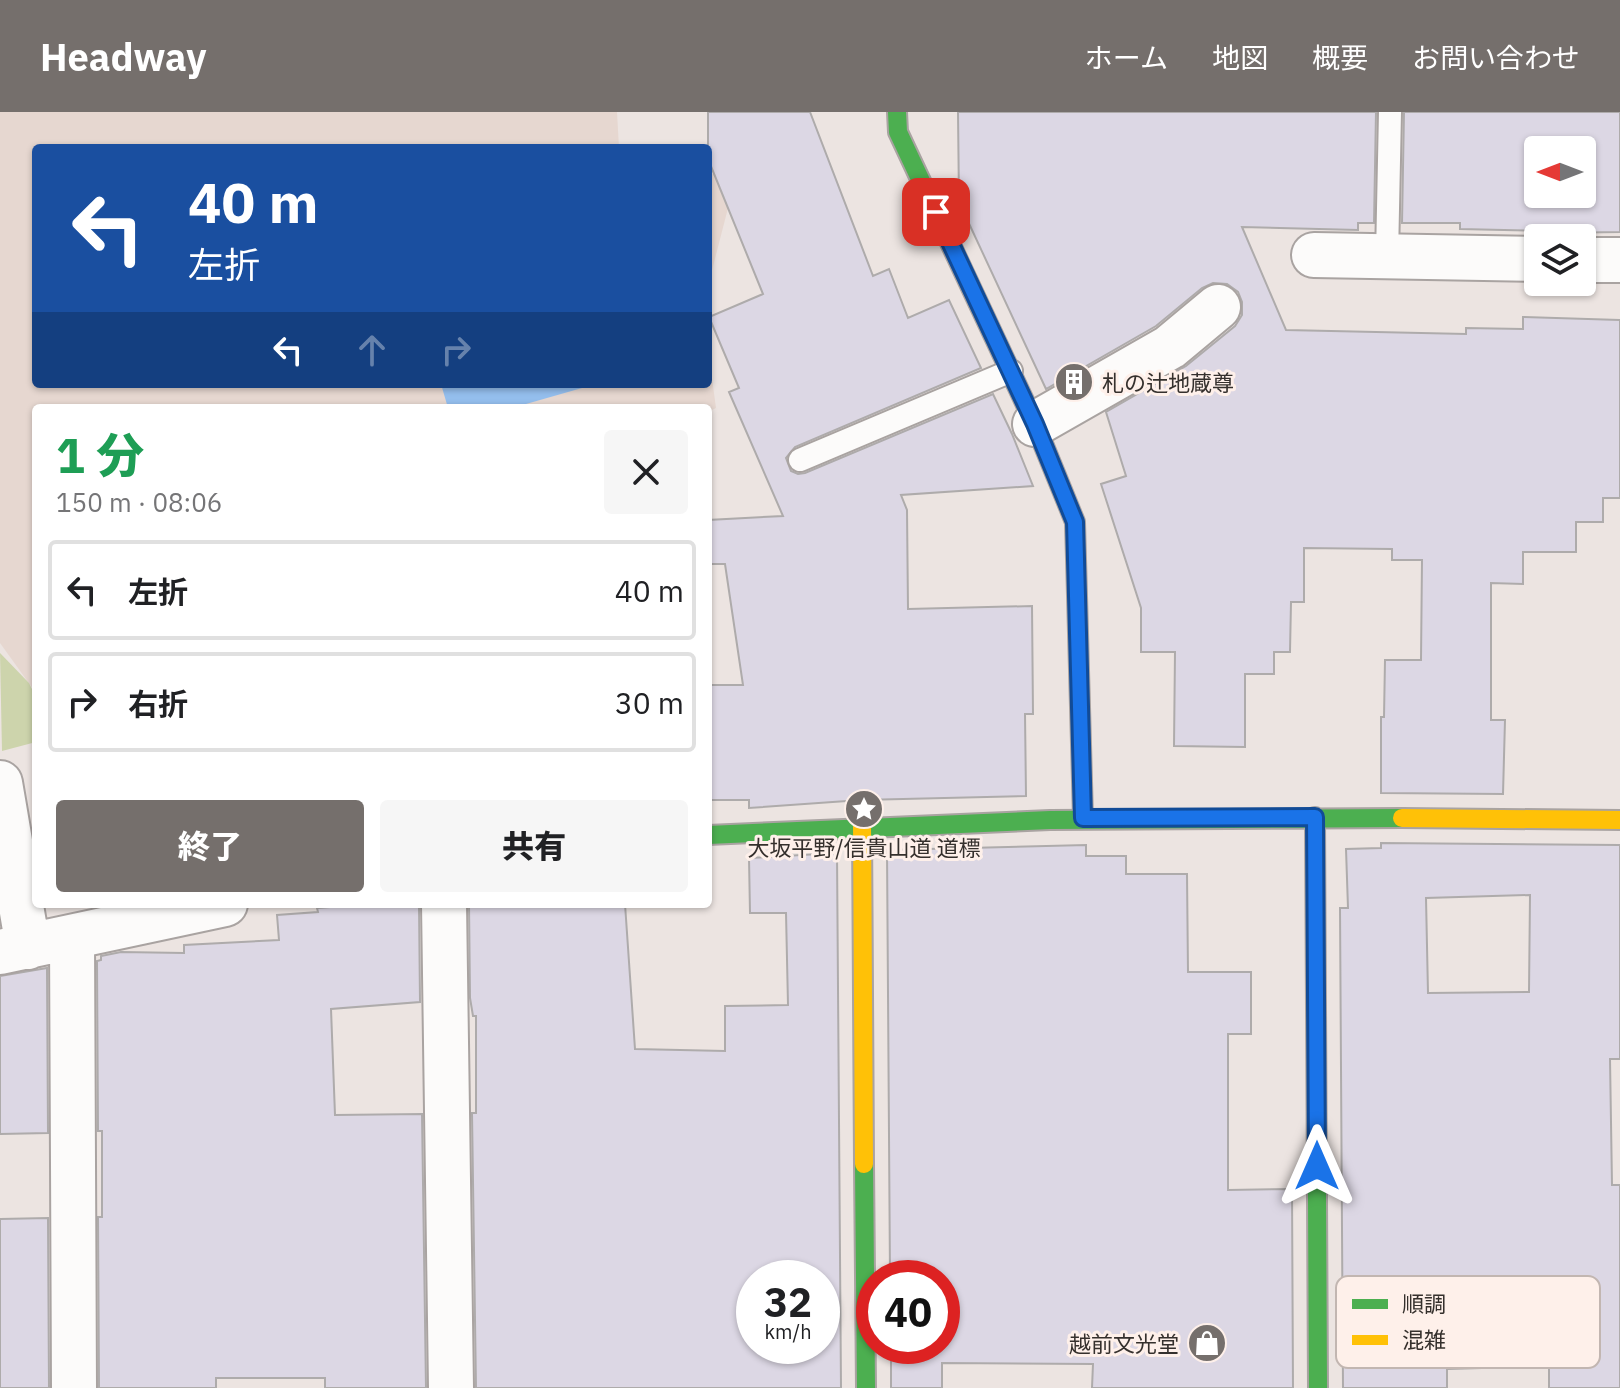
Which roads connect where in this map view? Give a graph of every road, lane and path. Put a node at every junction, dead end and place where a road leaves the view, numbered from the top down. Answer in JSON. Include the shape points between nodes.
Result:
{"nodes":[{"id":1,"x":897,"y":112,"type":"edge"},
{"id":2,"x":1390,"y":112,"type":"edge"},
{"id":3,"x":1314,"y":255,"type":"dead end"},
{"id":4,"x":1387,"y":257,"type":"junction"},
{"id":5,"x":1524,"y":259,"type":"edge"},
{"id":6,"x":1596,"y":260,"type":"edge"},
{"id":7,"x":1620,"y":260,"type":"edge"},
{"id":8,"x":1218,"y":307,"type":"dead end"},
{"id":9,"x":1011,"y":371,"type":"junction"},
{"id":10,"x":1035,"y":424,"type":"junction"},
{"id":11,"x":800,"y":460,"type":"dead end"},
{"id":12,"x":0,"y":783,"type":"edge"},
{"id":13,"x":1315,"y":817,"type":"junction"},
{"id":14,"x":1083,"y":818,"type":"junction"},
{"id":15,"x":1620,"y":820,"type":"edge"},
{"id":16,"x":862,"y":825,"type":"junction"},
{"id":17,"x":712,"y":835,"type":"edge"},
{"id":18,"x":208,"y":908,"type":"edge"},
{"id":19,"x":444,"y":908,"type":"edge"},
{"id":20,"x":72,"y":939,"type":"junction"},
{"id":21,"x":14,"y":949,"type":"edge"},
{"id":22,"x":74,"y":1388,"type":"edge"},
{"id":23,"x":451,"y":1388,"type":"edge"},
{"id":24,"x":866,"y":1388,"type":"edge"},
{"id":25,"x":1318,"y":1388,"type":"edge"}],
"edges":[{"from":1,"to":9,"type":"street","via":[[898,132]]},
{"from":2,"to":4,"type":"lane"},
{"from":3,"to":4,"type":"street"},
{"from":4,"to":5,"type":"street"},
{"from":6,"to":7,"type":"street"},
{"from":8,"to":10,"type":"street","via":[[1170,347]]},
{"from":9,"to":10,"type":"street"},
{"from":9,"to":11,"type":"lane"},
{"from":10,"to":14,"type":"street","via":[[1075,522]]},
{"from":12,"to":21,"type":"street"},
{"from":13,"to":14,"type":"street"},
{"from":13,"to":15,"type":"street"},
{"from":13,"to":25,"type":"street"},
{"from":14,"to":16,"type":"street"},
{"from":16,"to":17,"type":"street"},
{"from":16,"to":24,"type":"street"},
{"from":18,"to":20,"type":"street"},
{"from":19,"to":23,"type":"street"},
{"from":20,"to":21,"type":"street"},
{"from":20,"to":22,"type":"street"}]}
